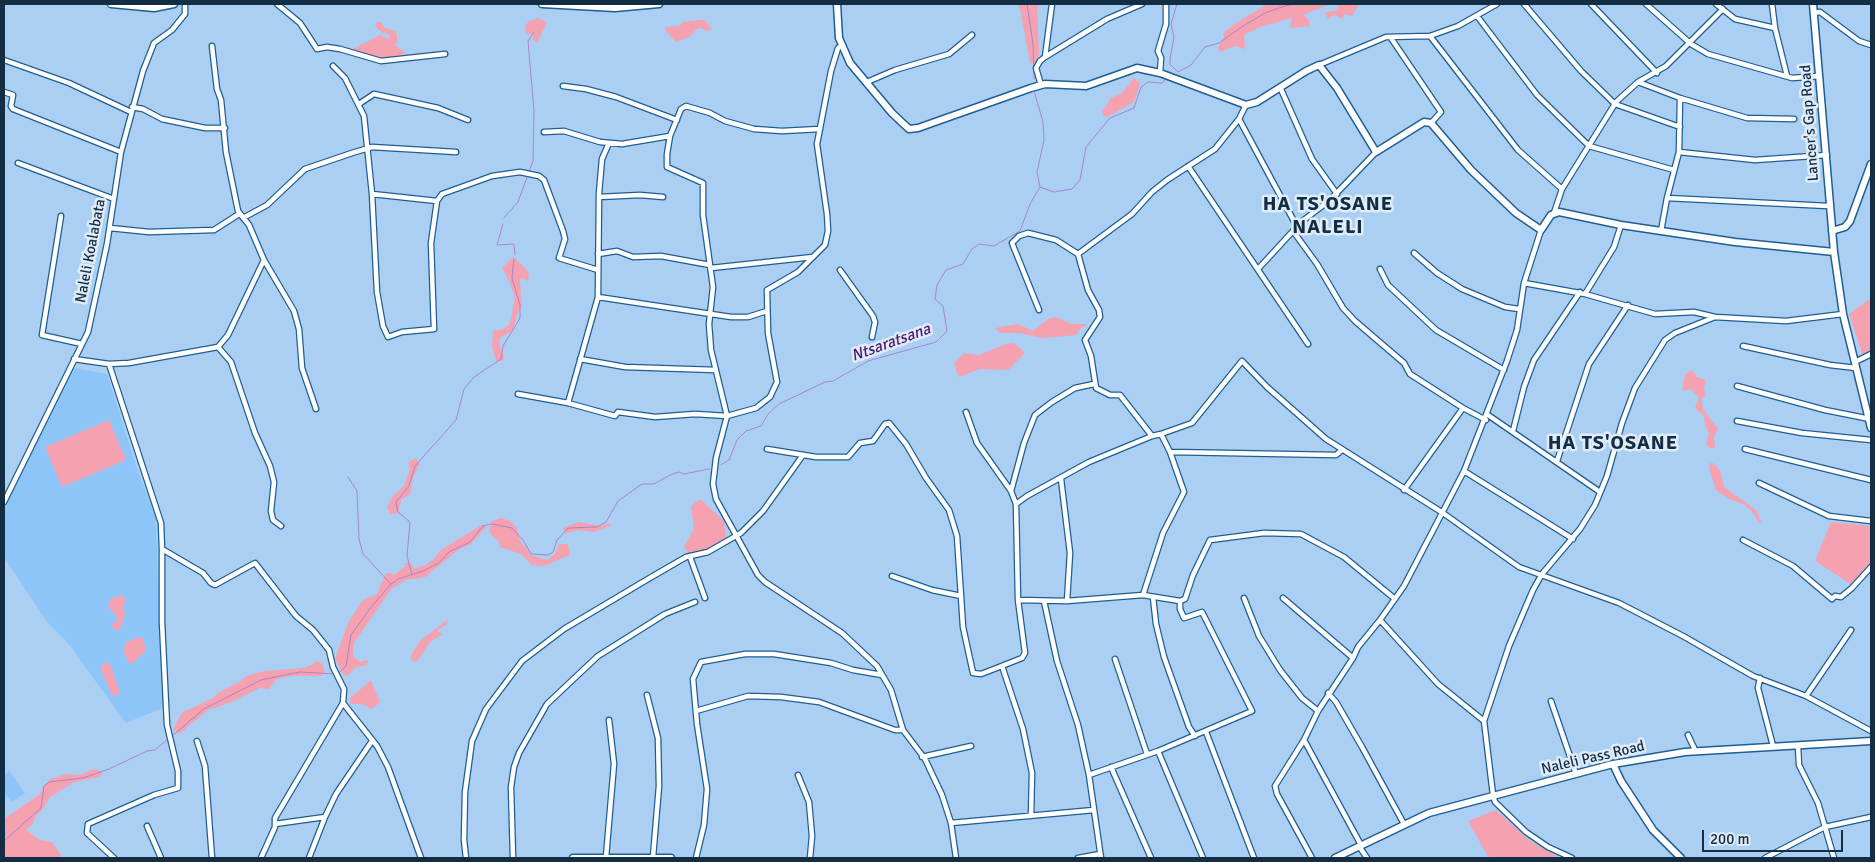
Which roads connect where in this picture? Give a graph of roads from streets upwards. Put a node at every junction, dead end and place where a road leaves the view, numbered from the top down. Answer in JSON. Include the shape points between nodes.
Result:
{"nodes":[{"id":1,"x":114,"y":4,"type":"edge"},
{"id":2,"x":174,"y":4,"type":"edge"},
{"id":3,"x":185,"y":4,"type":"edge"},
{"id":4,"x":277,"y":4,"type":"edge"},
{"id":5,"x":542,"y":4,"type":"edge"},
{"id":6,"x":659,"y":4,"type":"edge"},
{"id":7,"x":838,"y":4,"type":"edge"},
{"id":8,"x":1052,"y":4,"type":"edge"},
{"id":9,"x":1142,"y":4,"type":"edge"},
{"id":10,"x":1166,"y":4,"type":"edge"},
{"id":11,"x":1497,"y":4,"type":"edge"},
{"id":12,"x":1524,"y":4,"type":"edge"},
{"id":13,"x":1592,"y":4,"type":"edge"},
{"id":14,"x":1646,"y":4,"type":"edge"},
{"id":15,"x":1716,"y":4,"type":"edge"},
{"id":16,"x":1772,"y":4,"type":"edge"},
{"id":17,"x":1812,"y":4,"type":"edge"},
{"id":18,"x":1724,"y":9,"type":"junction"},
{"id":19,"x":1813,"y":13,"type":"junction"},
{"id":20,"x":1477,"y":16,"type":"junction"},
{"id":21,"x":1775,"y":28,"type":"junction"},
{"id":22,"x":972,"y":35,"type":"dead end"},
{"id":23,"x":1430,"y":36,"type":"junction"},
{"id":24,"x":1391,"y":38,"type":"junction"},
{"id":25,"x":1691,"y":44,"type":"junction"},
{"id":26,"x":1871,"y":45,"type":"edge"},
{"id":27,"x":212,"y":46,"type":"dead end"},
{"id":28,"x":841,"y":46,"type":"junction"},
{"id":29,"x":445,"y":54,"type":"dead end"},
{"id":30,"x":1045,"y":57,"type":"junction"},
{"id":31,"x":4,"y":60,"type":"edge"},
{"id":32,"x":1320,"y":65,"type":"junction"},
{"id":33,"x":333,"y":66,"type":"dead end"},
{"id":34,"x":1160,"y":73,"type":"junction"},
{"id":35,"x":1657,"y":73,"type":"junction"},
{"id":36,"x":1787,"y":76,"type":"junction"},
{"id":37,"x":1819,"y":76,"type":"junction"},
{"id":38,"x":866,"y":82,"type":"junction"},
{"id":39,"x":1638,"y":82,"type":"junction"},
{"id":40,"x":1041,"y":85,"type":"junction"},
{"id":41,"x":563,"y":86,"type":"dead end"},
{"id":42,"x":1280,"y":87,"type":"junction"},
{"id":43,"x":4,"y":92,"type":"edge"},
{"id":44,"x":1680,"y":98,"type":"junction"},
{"id":45,"x":359,"y":104,"type":"junction"},
{"id":46,"x":1615,"y":104,"type":"junction"},
{"id":47,"x":1246,"y":105,"type":"junction"},
{"id":48,"x":132,"y":109,"type":"junction"},
{"id":49,"x":1240,"y":118,"type":"junction"},
{"id":50,"x":1794,"y":119,"type":"dead end"},
{"id":51,"x":468,"y":120,"type":"dead end"},
{"id":52,"x":677,"y":120,"type":"junction"},
{"id":53,"x":1431,"y":123,"type":"junction"},
{"id":54,"x":1680,"y":127,"type":"junction"},
{"id":55,"x":225,"y":128,"type":"junction"},
{"id":56,"x":820,"y":129,"type":"junction"},
{"id":57,"x":544,"y":132,"type":"dead end"},
{"id":58,"x":670,"y":136,"type":"junction"},
{"id":59,"x":609,"y":143,"type":"junction"},
{"id":60,"x":1589,"y":146,"type":"junction"},
{"id":61,"x":367,"y":148,"type":"junction"},
{"id":62,"x":121,"y":152,"type":"junction"},
{"id":63,"x":456,"y":152,"type":"dead end"},
{"id":64,"x":1376,"y":152,"type":"junction"},
{"id":65,"x":1679,"y":152,"type":"junction"},
{"id":66,"x":1827,"y":156,"type":"junction"},
{"id":67,"x":18,"y":163,"type":"dead end"},
{"id":68,"x":1871,"y":164,"type":"edge"},
{"id":69,"x":1188,"y":166,"type":"junction"},
{"id":70,"x":1674,"y":170,"type":"junction"},
{"id":71,"x":1562,"y":189,"type":"junction"},
{"id":72,"x":372,"y":194,"type":"junction"},
{"id":73,"x":1337,"y":194,"type":"junction"},
{"id":74,"x":599,"y":197,"type":"junction"},
{"id":75,"x":663,"y":197,"type":"dead end"},
{"id":76,"x":1667,"y":198,"type":"junction"},
{"id":77,"x":114,"y":199,"type":"junction"},
{"id":78,"x":437,"y":201,"type":"junction"},
{"id":79,"x":1828,"y":206,"type":"junction"},
{"id":80,"x":1554,"y":213,"type":"junction"},
{"id":81,"x":61,"y":216,"type":"dead end"},
{"id":82,"x":241,"y":216,"type":"junction"},
{"id":83,"x":1621,"y":225,"type":"junction"},
{"id":84,"x":1296,"y":226,"type":"junction"},
{"id":85,"x":110,"y":228,"type":"junction"},
{"id":86,"x":1541,"y":230,"type":"junction"},
{"id":87,"x":1661,"y":231,"type":"junction"},
{"id":88,"x":1832,"y":231,"type":"junction"},
{"id":89,"x":1293,"y":232,"type":"junction"},
{"id":90,"x":1834,"y":252,"type":"junction"},
{"id":91,"x":1414,"y":253,"type":"dead end"},
{"id":92,"x":598,"y":254,"type":"junction"},
{"id":93,"x":1078,"y":254,"type":"junction"},
{"id":94,"x":813,"y":257,"type":"junction"},
{"id":95,"x":264,"y":260,"type":"junction"},
{"id":96,"x":710,"y":267,"type":"junction"},
{"id":97,"x":1258,"y":269,"type":"junction"},
{"id":98,"x":1380,"y":269,"type":"dead end"},
{"id":99,"x":598,"y":270,"type":"junction"},
{"id":100,"x":840,"y":270,"type":"dead end"},
{"id":101,"x":1524,"y":283,"type":"junction"},
{"id":102,"x":1582,"y":293,"type":"junction"},
{"id":103,"x":598,"y":297,"type":"junction"},
{"id":104,"x":1628,"y":305,"type":"junction"},
{"id":105,"x":1519,"y":309,"type":"junction"},
{"id":106,"x":1039,"y":310,"type":"dead end"},
{"id":107,"x":767,"y":311,"type":"junction"},
{"id":108,"x":1843,"y":314,"type":"junction"},
{"id":109,"x":709,"y":315,"type":"junction"},
{"id":110,"x":1715,"y":317,"type":"junction"},
{"id":111,"x":872,"y":337,"type":"dead end"},
{"id":112,"x":82,"y":344,"type":"junction"},
{"id":113,"x":1308,"y":344,"type":"dead end"},
{"id":114,"x":1743,"y":346,"type":"dead end"},
{"id":115,"x":218,"y":347,"type":"junction"},
{"id":116,"x":1871,"y":354,"type":"edge"},
{"id":117,"x":74,"y":359,"type":"junction"},
{"id":118,"x":580,"y":359,"type":"junction"},
{"id":119,"x":109,"y":364,"type":"junction"},
{"id":120,"x":1856,"y":365,"type":"junction"},
{"id":121,"x":716,"y":370,"type":"junction"},
{"id":122,"x":1504,"y":370,"type":"junction"},
{"id":123,"x":1094,"y":384,"type":"junction"},
{"id":124,"x":1737,"y":386,"type":"dead end"},
{"id":125,"x":518,"y":394,"type":"dead end"},
{"id":126,"x":568,"y":403,"type":"junction"},
{"id":127,"x":1463,"y":408,"type":"junction"},
{"id":128,"x":316,"y":409,"type":"dead end"},
{"id":129,"x":966,"y":412,"type":"dead end"},
{"id":130,"x":726,"y":416,"type":"junction"},
{"id":131,"x":1487,"y":418,"type":"junction"},
{"id":132,"x":1870,"y":418,"type":"junction"},
{"id":133,"x":1737,"y":421,"type":"dead end"},
{"id":134,"x":1871,"y":428,"type":"edge"},
{"id":135,"x":1513,"y":431,"type":"junction"},
{"id":136,"x":1161,"y":434,"type":"junction"},
{"id":137,"x":1152,"y":436,"type":"junction"},
{"id":138,"x":1871,"y":440,"type":"edge"},
{"id":139,"x":1745,"y":449,"type":"dead end"},
{"id":140,"x":768,"y":450,"type":"dead end"},
{"id":141,"x":1342,"y":450,"type":"junction"},
{"id":142,"x":1170,"y":452,"type":"junction"},
{"id":143,"x":803,"y":455,"type":"junction"},
{"id":144,"x":1557,"y":461,"type":"junction"},
{"id":145,"x":1464,"y":471,"type":"junction"},
{"id":146,"x":1061,"y":479,"type":"junction"},
{"id":147,"x":1871,"y":480,"type":"edge"},
{"id":148,"x":1760,"y":483,"type":"dead end"},
{"id":149,"x":1404,"y":490,"type":"junction"},
{"id":150,"x":1011,"y":491,"type":"junction"},
{"id":151,"x":1600,"y":492,"type":"junction"},
{"id":152,"x":4,"y":502,"type":"edge"},
{"id":153,"x":1016,"y":504,"type":"junction"},
{"id":154,"x":1443,"y":513,"type":"junction"},
{"id":155,"x":1871,"y":521,"type":"edge"},
{"id":156,"x":281,"y":526,"type":"dead end"},
{"id":157,"x":737,"y":536,"type":"junction"},
{"id":158,"x":1572,"y":539,"type":"junction"},
{"id":159,"x":1743,"y":540,"type":"dead end"},
{"id":160,"x":162,"y":549,"type":"junction"},
{"id":161,"x":690,"y":557,"type":"junction"},
{"id":162,"x":1871,"y":566,"type":"edge"},
{"id":163,"x":1542,"y":574,"type":"junction"},
{"id":164,"x":892,"y":576,"type":"dead end"},
{"id":165,"x":961,"y":596,"type":"junction"},
{"id":166,"x":1143,"y":596,"type":"junction"},
{"id":167,"x":1153,"y":597,"type":"junction"},
{"id":168,"x":705,"y":598,"type":"dead end"},
{"id":169,"x":1244,"y":598,"type":"dead end"},
{"id":170,"x":1283,"y":598,"type":"dead end"},
{"id":171,"x":1395,"y":599,"type":"junction"},
{"id":172,"x":1018,"y":600,"type":"junction"},
{"id":173,"x":1180,"y":600,"type":"junction"},
{"id":174,"x":1044,"y":601,"type":"junction"},
{"id":175,"x":695,"y":602,"type":"dead end"},
{"id":176,"x":1067,"y":602,"type":"junction"},
{"id":177,"x":1380,"y":620,"type":"junction"},
{"id":178,"x":1852,"y":630,"type":"dead end"},
{"id":179,"x":1353,"y":658,"type":"junction"},
{"id":180,"x":1115,"y":659,"type":"dead end"},
{"id":181,"x":1002,"y":666,"type":"junction"},
{"id":182,"x":882,"y":675,"type":"junction"},
{"id":183,"x":1760,"y":678,"type":"junction"},
{"id":184,"x":1328,"y":694,"type":"junction"},
{"id":185,"x":647,"y":695,"type":"dead end"},
{"id":186,"x":1806,"y":696,"type":"junction"},
{"id":187,"x":1552,"y":701,"type":"dead end"},
{"id":188,"x":343,"y":703,"type":"junction"},
{"id":189,"x":696,"y":711,"type":"junction"},
{"id":190,"x":1318,"y":711,"type":"junction"},
{"id":191,"x":609,"y":720,"type":"dead end"},
{"id":192,"x":1484,"y":721,"type":"junction"},
{"id":193,"x":903,"y":730,"type":"junction"},
{"id":194,"x":1871,"y":731,"type":"edge"},
{"id":195,"x":1206,"y":732,"type":"junction"},
{"id":196,"x":1688,"y":735,"type":"dead end"},
{"id":197,"x":1195,"y":736,"type":"junction"},
{"id":198,"x":1304,"y":740,"type":"junction"},
{"id":199,"x":197,"y":741,"type":"dead end"},
{"id":200,"x":372,"y":741,"type":"junction"},
{"id":201,"x":1871,"y":741,"type":"edge"},
{"id":202,"x":971,"y":746,"type":"dead end"},
{"id":203,"x":1773,"y":746,"type":"junction"},
{"id":204,"x":1798,"y":746,"type":"junction"},
{"id":205,"x":1158,"y":751,"type":"junction"},
{"id":206,"x":1696,"y":752,"type":"junction"},
{"id":207,"x":1147,"y":754,"type":"junction"},
{"id":208,"x":922,"y":757,"type":"junction"},
{"id":209,"x":1613,"y":764,"type":"junction"},
{"id":210,"x":1111,"y":767,"type":"junction"},
{"id":211,"x":1576,"y":774,"type":"junction"},
{"id":212,"x":798,"y":775,"type":"dead end"},
{"id":213,"x":1089,"y":775,"type":"junction"},
{"id":214,"x":1493,"y":795,"type":"junction"},
{"id":215,"x":1094,"y":810,"type":"junction"},
{"id":216,"x":325,"y":816,"type":"junction"},
{"id":217,"x":1031,"y":816,"type":"junction"},
{"id":218,"x":1871,"y":817,"type":"edge"},
{"id":219,"x":276,"y":824,"type":"junction"},
{"id":220,"x":951,"y":824,"type":"junction"},
{"id":221,"x":1404,"y":824,"type":"junction"},
{"id":222,"x":147,"y":826,"type":"dead end"},
{"id":223,"x":1825,"y":827,"type":"junction"},
{"id":224,"x":1360,"y":846,"type":"junction"},
{"id":225,"x":1100,"y":856,"type":"edge"},
{"id":226,"x":606,"y":857,"type":"edge"},
{"id":227,"x":653,"y":857,"type":"edge"},
{"id":228,"x":114,"y":858,"type":"edge"},
{"id":229,"x":161,"y":858,"type":"edge"},
{"id":230,"x":212,"y":858,"type":"edge"},
{"id":231,"x":261,"y":858,"type":"edge"},
{"id":232,"x":310,"y":858,"type":"edge"},
{"id":233,"x":420,"y":858,"type":"edge"},
{"id":234,"x":466,"y":858,"type":"edge"},
{"id":235,"x":513,"y":858,"type":"edge"},
{"id":236,"x":573,"y":858,"type":"edge"},
{"id":237,"x":670,"y":858,"type":"edge"},
{"id":238,"x":696,"y":858,"type":"edge"},
{"id":239,"x":810,"y":858,"type":"edge"},
{"id":240,"x":956,"y":858,"type":"edge"},
{"id":241,"x":1078,"y":858,"type":"edge"},
{"id":242,"x":1151,"y":858,"type":"edge"},
{"id":243,"x":1203,"y":858,"type":"edge"},
{"id":244,"x":1254,"y":858,"type":"edge"},
{"id":245,"x":1312,"y":858,"type":"edge"},
{"id":246,"x":1335,"y":858,"type":"edge"},
{"id":247,"x":1367,"y":858,"type":"edge"},
{"id":248,"x":1572,"y":858,"type":"edge"},
{"id":249,"x":1681,"y":858,"type":"edge"},
{"id":250,"x":1765,"y":858,"type":"edge"},
{"id":251,"x":1834,"y":858,"type":"edge"}],
"edges":[{"from":1,"to":2,"type":"street","via":[[154,8]]},
{"from":3,"to":48,"type":"street","name":"Naleli Koalabata","via":[[185,14],[154,44]]},
{"from":4,"to":29,"type":"street","via":[[300,23],[317,49],[340,49],[382,61]]},
{"from":5,"to":6,"type":"street","via":[[615,8]]},
{"from":7,"to":28,"type":"street"},
{"from":8,"to":30,"type":"street"},
{"from":9,"to":30,"type":"street","via":[[1107,19]]},
{"from":10,"to":34,"type":"street","via":[[1166,24],[1158,51]]},
{"from":11,"to":20,"type":"street"},
{"from":12,"to":46,"type":"street","via":[[1581,71]]},
{"from":13,"to":35,"type":"street"},
{"from":14,"to":25,"type":"street"},
{"from":15,"to":18,"type":"street"},
{"from":16,"to":21,"type":"street"},
{"from":17,"to":19,"type":"street","name":"Lancer's Gap Road"},
{"from":18,"to":21,"type":"street","via":[[1735,19]]},
{"from":18,"to":25,"type":"street"},
{"from":19,"to":26,"type":"street","via":[[1820,12],[1859,41]]},
{"from":19,"to":37,"type":"street","name":"Lancer's Gap Road"},
{"from":20,"to":23,"type":"street"},
{"from":20,"to":60,"type":"street","via":[[1537,96]]},
{"from":21,"to":36,"type":"street"},
{"from":22,"to":38,"type":"street","via":[[949,54]]},
{"from":23,"to":24,"type":"street"},
{"from":23,"to":71,"type":"street","via":[[1518,150]]},
{"from":24,"to":32,"type":"street","via":[[1376,40]]},
{"from":24,"to":53,"type":"street","via":[[1441,112]]},
{"from":25,"to":35,"type":"street"},
{"from":25,"to":36,"type":"street","via":[[1731,62]]},
{"from":27,"to":55,"type":"street"},
{"from":28,"to":38,"type":"street"},
{"from":28,"to":56,"type":"street","via":[[831,71]]},
{"from":30,"to":40,"type":"street","via":[[1036,68]]},
{"from":31,"to":48,"type":"street"},
{"from":32,"to":42,"type":"street"},
{"from":32,"to":64,"type":"street"},
{"from":33,"to":45,"type":"street","via":[[345,78]]},
{"from":34,"to":40,"type":"street","via":[[1137,68],[1086,86]]},
{"from":34,"to":47,"type":"street"},
{"from":35,"to":39,"type":"street"},
{"from":36,"to":37,"type":"street","via":[[1799,79]]},
{"from":37,"to":66,"type":"street","name":"Lancer's Gap Road"},
{"from":38,"to":40,"type":"street","via":[[912,130]]},
{"from":39,"to":44,"type":"street"},
{"from":39,"to":46,"type":"street"},
{"from":41,"to":52,"type":"street","via":[[609,95]]},
{"from":42,"to":47,"type":"street"},
{"from":42,"to":73,"type":"street","via":[[1312,159]]},
{"from":43,"to":62,"type":"street","via":[[13,95],[12,109]]},
{"from":44,"to":50,"type":"street","via":[[1747,118]]},
{"from":44,"to":54,"type":"street"},
{"from":45,"to":51,"type":"street","via":[[374,94],[438,108]]},
{"from":45,"to":61,"type":"street","via":[[364,116]]},
{"from":46,"to":54,"type":"street"},
{"from":46,"to":60,"type":"street"},
{"from":47,"to":49,"type":"street"},
{"from":48,"to":55,"type":"street","via":[[204,128]]},
{"from":48,"to":62,"type":"street","name":"Naleli Koalabata"},
{"from":49,"to":69,"type":"street","via":[[1215,149]]},
{"from":49,"to":84,"type":"street"},
{"from":52,"to":56,"type":"street","via":[[681,109],[686,106],[754,129]]},
{"from":52,"to":58,"type":"street"},
{"from":53,"to":64,"type":"street","via":[[1424,122]]},
{"from":53,"to":86,"type":"street","via":[[1471,170],[1516,213]]},
{"from":54,"to":65,"type":"street"},
{"from":55,"to":82,"type":"street","via":[[226,152]]},
{"from":56,"to":94,"type":"street","via":[[817,155],[828,230],[825,245]]},
{"from":57,"to":59,"type":"street","via":[[564,131]]},
{"from":58,"to":59,"type":"street","via":[[641,142]]},
{"from":58,"to":96,"type":"street","via":[[668,167],[703,183],[703,215]]},
{"from":59,"to":74,"type":"street","via":[[602,159]]},
{"from":60,"to":70,"type":"street"},
{"from":60,"to":71,"type":"street"},
{"from":61,"to":63,"type":"street"},
{"from":61,"to":72,"type":"street"},
{"from":61,"to":82,"type":"street","via":[[305,169],[267,205]]},
{"from":62,"to":77,"type":"street","name":"Naleli Koalabata"},
{"from":64,"to":73,"type":"street"},
{"from":65,"to":66,"type":"street","via":[[1755,160]]},
{"from":65,"to":70,"type":"street"},
{"from":66,"to":79,"type":"street","name":"Lancer's Gap Road"},
{"from":67,"to":77,"type":"street"},
{"from":68,"to":88,"type":"street","via":[[1850,221],[1840,230]]},
{"from":69,"to":93,"type":"street"},
{"from":69,"to":97,"type":"street"},
{"from":70,"to":76,"type":"street"},
{"from":71,"to":80,"type":"street"},
{"from":72,"to":78,"type":"street"},
{"from":72,"to":78,"type":"street","via":[[377,292],[388,337],[402,332],[434,329],[431,243]]},
{"from":73,"to":84,"type":"street"},
{"from":74,"to":75,"type":"street"},
{"from":74,"to":92,"type":"street"},
{"from":76,"to":79,"type":"street"},
{"from":76,"to":87,"type":"street"},
{"from":77,"to":85,"type":"street","name":"Naleli Koalabata"},
{"from":78,"to":99,"type":"street","via":[[442,194],[492,176],[520,172],[539,176],[544,180],[565,239],[559,258]]},
{"from":79,"to":88,"type":"street","name":"Lancer's Gap Road"},
{"from":80,"to":83,"type":"street"},
{"from":80,"to":86,"type":"street"},
{"from":81,"to":112,"type":"street","via":[[42,335]]},
{"from":82,"to":85,"type":"street","via":[[214,230],[149,232]]},
{"from":82,"to":95,"type":"street"},
{"from":83,"to":87,"type":"street"},
{"from":83,"to":102,"type":"street","via":[[1614,247]]},
{"from":84,"to":89,"type":"street"},
{"from":85,"to":112,"type":"street","name":"Naleli Koalabata","via":[[88,332]]},
{"from":86,"to":101,"type":"street"},
{"from":87,"to":90,"type":"street","via":[[1768,247]]},
{"from":88,"to":90,"type":"street","name":"Lancer's Gap Road"},
{"from":89,"to":97,"type":"street"},
{"from":89,"to":127,"type":"street","via":[[1355,321],[1404,363],[1410,374]]},
{"from":90,"to":108,"type":"street","name":"Lancer's Gap Road"},
{"from":91,"to":105,"type":"street","via":[[1456,286],[1505,307]]},
{"from":92,"to":96,"type":"street","via":[[617,252],[633,257],[661,256]]},
{"from":92,"to":99,"type":"street"},
{"from":93,"to":106,"type":"street","via":[[1056,240],[1028,233],[1012,243]]},
{"from":93,"to":123,"type":"street","via":[[1100,318],[1085,340],[1091,356]]},
{"from":94,"to":96,"type":"street"},
{"from":94,"to":107,"type":"street","via":[[788,279],[769,287]]},
{"from":95,"to":115,"type":"street","via":[[228,335]]},
{"from":95,"to":128,"type":"street","via":[[294,311],[300,329],[302,368]]},
{"from":96,"to":109,"type":"street","via":[[713,287]]},
{"from":97,"to":113,"type":"street"},
{"from":98,"to":122,"type":"street","via":[[1393,291],[1436,330]]},
{"from":99,"to":103,"type":"street"},
{"from":100,"to":111,"type":"street","via":[[873,316]]},
{"from":101,"to":102,"type":"street"},
{"from":101,"to":105,"type":"street"},
{"from":102,"to":104,"type":"street"},
{"from":102,"to":135,"type":"street","via":[[1534,360]]},
{"from":103,"to":109,"type":"street"},
{"from":103,"to":118,"type":"street"},
{"from":104,"to":110,"type":"street","via":[[1655,314],[1694,312]]},
{"from":104,"to":144,"type":"street","via":[[1589,364]]},
{"from":105,"to":122,"type":"street","via":[[1517,330]]},
{"from":107,"to":109,"type":"street","via":[[748,317]]},
{"from":107,"to":130,"type":"street","via":[[777,382],[775,390],[760,406]]},
{"from":108,"to":110,"type":"street","via":[[1786,321]]},
{"from":108,"to":120,"type":"street","name":"Lancer's Gap Road"},
{"from":109,"to":121,"type":"street"},
{"from":110,"to":151,"type":"street","via":[[1665,340],[1635,388]]},
{"from":112,"to":117,"type":"street","name":"Naleli Koalabata"},
{"from":114,"to":120,"type":"street","via":[[1830,365]]},
{"from":115,"to":119,"type":"street","via":[[164,358]]},
{"from":115,"to":156,"type":"street","via":[[231,362],[270,466],[274,482],[272,520]]},
{"from":116,"to":120,"type":"street"},
{"from":117,"to":119,"type":"street"},
{"from":117,"to":152,"type":"street","name":"Naleli Koalabata"},
{"from":118,"to":121,"type":"street","via":[[625,367]]},
{"from":118,"to":126,"type":"street"},
{"from":119,"to":160,"type":"street","via":[[161,523]]},
{"from":120,"to":132,"type":"street","name":"Lancer's Gap Road"},
{"from":121,"to":130,"type":"street"},
{"from":122,"to":131,"type":"street"},
{"from":123,"to":137,"type":"street","via":[[1110,396],[1120,395]]},
{"from":123,"to":150,"type":"street","via":[[1075,388],[1036,415],[1024,443]]},
{"from":124,"to":132,"type":"street","via":[[1825,410]]},
{"from":125,"to":126,"type":"street"},
{"from":126,"to":130,"type":"street","via":[[609,416],[616,416],[618,412],[655,417]]},
{"from":127,"to":131,"type":"street"},
{"from":127,"to":149,"type":"street"},
{"from":129,"to":150,"type":"street","via":[[977,443]]},
{"from":130,"to":157,"type":"street","via":[[713,484],[716,498]]},
{"from":131,"to":135,"type":"street"},
{"from":131,"to":145,"type":"street"},
{"from":132,"to":134,"type":"street","name":"Lancer's Gap Road"},
{"from":133,"to":138,"type":"street","via":[[1802,433]]},
{"from":135,"to":144,"type":"street"},
{"from":136,"to":137,"type":"street"},
{"from":136,"to":141,"type":"street","via":[[1192,423],[1242,361],[1304,420]]},
{"from":136,"to":142,"type":"street"},
{"from":137,"to":146,"type":"street","via":[[1089,462]]},
{"from":139,"to":147,"type":"street"},
{"from":140,"to":143,"type":"street"},
{"from":141,"to":142,"type":"street","via":[[1336,454]]},
{"from":141,"to":149,"type":"street"},
{"from":142,"to":166,"type":"street","via":[[1184,492],[1163,534]]},
{"from":143,"to":157,"type":"street","via":[[753,523]]},
{"from":143,"to":165,"type":"street","via":[[848,457],[860,443],[873,441],[884,424],[889,423],[949,510],[957,536]]},
{"from":144,"to":151,"type":"street"},
{"from":145,"to":154,"type":"street"},
{"from":145,"to":158,"type":"street"},
{"from":146,"to":153,"type":"street"},
{"from":146,"to":176,"type":"street","via":[[1070,553]]},
{"from":148,"to":155,"type":"street","via":[[1829,516]]},
{"from":149,"to":154,"type":"street"},
{"from":150,"to":153,"type":"street"},
{"from":151,"to":158,"type":"street"},
{"from":153,"to":172,"type":"street"},
{"from":154,"to":163,"type":"street","via":[[1511,562]]},
{"from":154,"to":171,"type":"street"},
{"from":157,"to":161,"type":"street","via":[[708,552]]},
{"from":157,"to":182,"type":"street","via":[[765,582],[842,633]]},
{"from":158,"to":163,"type":"street"},
{"from":159,"to":162,"type":"street","via":[[1793,566],[1832,599],[1841,597],[1852,588]]},
{"from":160,"to":188,"type":"street","via":[[204,573],[215,585],[255,563],[296,616],[329,650],[344,689]]},
{"from":160,"to":228,"type":"street","via":[[167,725],[178,771],[178,788],[88,824],[88,833]]},
{"from":161,"to":168,"type":"street"},
{"from":161,"to":234,"type":"street","via":[[564,629],[522,660],[505,682],[486,709],[472,741],[465,792]]},
{"from":163,"to":183,"type":"street","via":[[1619,603]]},
{"from":163,"to":192,"type":"street","via":[[1509,646]]},
{"from":164,"to":165,"type":"street"},
{"from":165,"to":181,"type":"street","via":[[963,627],[972,671],[981,674]]},
{"from":166,"to":167,"type":"street"},
{"from":166,"to":176,"type":"street"},
{"from":167,"to":173,"type":"street"},
{"from":167,"to":197,"type":"street","via":[[1164,657]]},
{"from":169,"to":190,"type":"street","via":[[1259,636],[1280,670],[1302,698]]},
{"from":170,"to":179,"type":"street"},
{"from":171,"to":173,"type":"street","via":[[1370,576],[1330,548],[1301,534],[1273,533],[1210,540],[1185,599]]},
{"from":171,"to":177,"type":"street"},
{"from":172,"to":174,"type":"street"},
{"from":172,"to":181,"type":"street","via":[[1025,654]]},
{"from":173,"to":195,"type":"street","via":[[1184,618],[1202,612],[1252,711]]},
{"from":174,"to":176,"type":"street"},
{"from":174,"to":213,"type":"street"},
{"from":175,"to":235,"type":"street","via":[[664,614],[598,656],[547,704],[514,767],[511,787]]},
{"from":177,"to":179,"type":"street"},
{"from":177,"to":192,"type":"street","via":[[1438,684]]},
{"from":178,"to":186,"type":"street"},
{"from":179,"to":184,"type":"street"},
{"from":180,"to":207,"type":"street"},
{"from":181,"to":217,"type":"street","via":[[1023,729],[1032,772]]},
{"from":182,"to":189,"type":"street","via":[[774,654],[745,654],[701,662],[693,678]]},
{"from":182,"to":193,"type":"street","via":[[891,690]]},
{"from":183,"to":186,"type":"street"},
{"from":183,"to":203,"type":"street","via":[[1758,688]]},
{"from":184,"to":190,"type":"street"},
{"from":184,"to":221,"type":"street","via":[[1336,702]]},
{"from":185,"to":227,"type":"street","via":[[658,738],[659,786]]},
{"from":186,"to":194,"type":"street"},
{"from":187,"to":211,"type":"street"},
{"from":188,"to":200,"type":"street"},
{"from":188,"to":219,"type":"street","via":[[288,793],[275,818]]},
{"from":189,"to":193,"type":"street","via":[[748,696],[781,697],[818,702],[895,730]]},
{"from":189,"to":238,"type":"street","via":[[707,789],[704,825]]},
{"from":190,"to":198,"type":"street"},
{"from":191,"to":226,"type":"street","via":[[614,764]]},
{"from":192,"to":214,"type":"street"},
{"from":193,"to":208,"type":"street"},
{"from":195,"to":197,"type":"street"},
{"from":195,"to":244,"type":"street"},
{"from":196,"to":206,"type":"street"},
{"from":197,"to":205,"type":"street"},
{"from":198,"to":224,"type":"street"},
{"from":198,"to":245,"type":"street","via":[[1275,790]]},
{"from":199,"to":230,"type":"street","via":[[205,766]]},
{"from":200,"to":216,"type":"street","via":[[346,777]]},
{"from":200,"to":233,"type":"street","via":[[391,774]]},
{"from":201,"to":204,"type":"street","name":"Naleli Pass Road"},
{"from":202,"to":208,"type":"street"},
{"from":203,"to":204,"type":"street","name":"Naleli Pass Road"},
{"from":203,"to":206,"type":"street","name":"Naleli Pass Road"},
{"from":204,"to":223,"type":"street","via":[[1800,765]]},
{"from":205,"to":207,"type":"street"},
{"from":205,"to":243,"type":"street"},
{"from":206,"to":209,"type":"street","name":"Naleli Pass Road"},
{"from":207,"to":210,"type":"street"},
{"from":208,"to":220,"type":"street","via":[[942,795]]},
{"from":209,"to":211,"type":"street","name":"Naleli Pass Road"},
{"from":209,"to":249,"type":"street","via":[[1653,830]]},
{"from":210,"to":213,"type":"street"},
{"from":210,"to":242,"type":"street"},
{"from":211,"to":214,"type":"street","name":"Naleli Pass Road"},
{"from":212,"to":239,"type":"street","via":[[809,802],[812,828]]},
{"from":213,"to":215,"type":"street"},
{"from":214,"to":221,"type":"street","name":"Naleli Pass Road","via":[[1454,805]]},
{"from":214,"to":248,"type":"street","via":[[1495,802],[1526,832]]},
{"from":215,"to":217,"type":"street"},
{"from":215,"to":225,"type":"street"},
{"from":216,"to":219,"type":"street"},
{"from":216,"to":232,"type":"street"},
{"from":217,"to":220,"type":"street"},
{"from":218,"to":223,"type":"street"},
{"from":219,"to":231,"type":"street"},
{"from":220,"to":240,"type":"street"},
{"from":221,"to":224,"type":"street","name":"Naleli Pass Road"},
{"from":222,"to":229,"type":"street"},
{"from":223,"to":250,"type":"street"},
{"from":223,"to":251,"type":"street"},
{"from":224,"to":246,"type":"street","name":"Naleli Pass Road"},
{"from":224,"to":247,"type":"street"},
{"from":225,"to":241,"type":"street"},
{"from":226,"to":227,"type":"street"},
{"from":226,"to":236,"type":"street"},
{"from":227,"to":237,"type":"street"}]}
